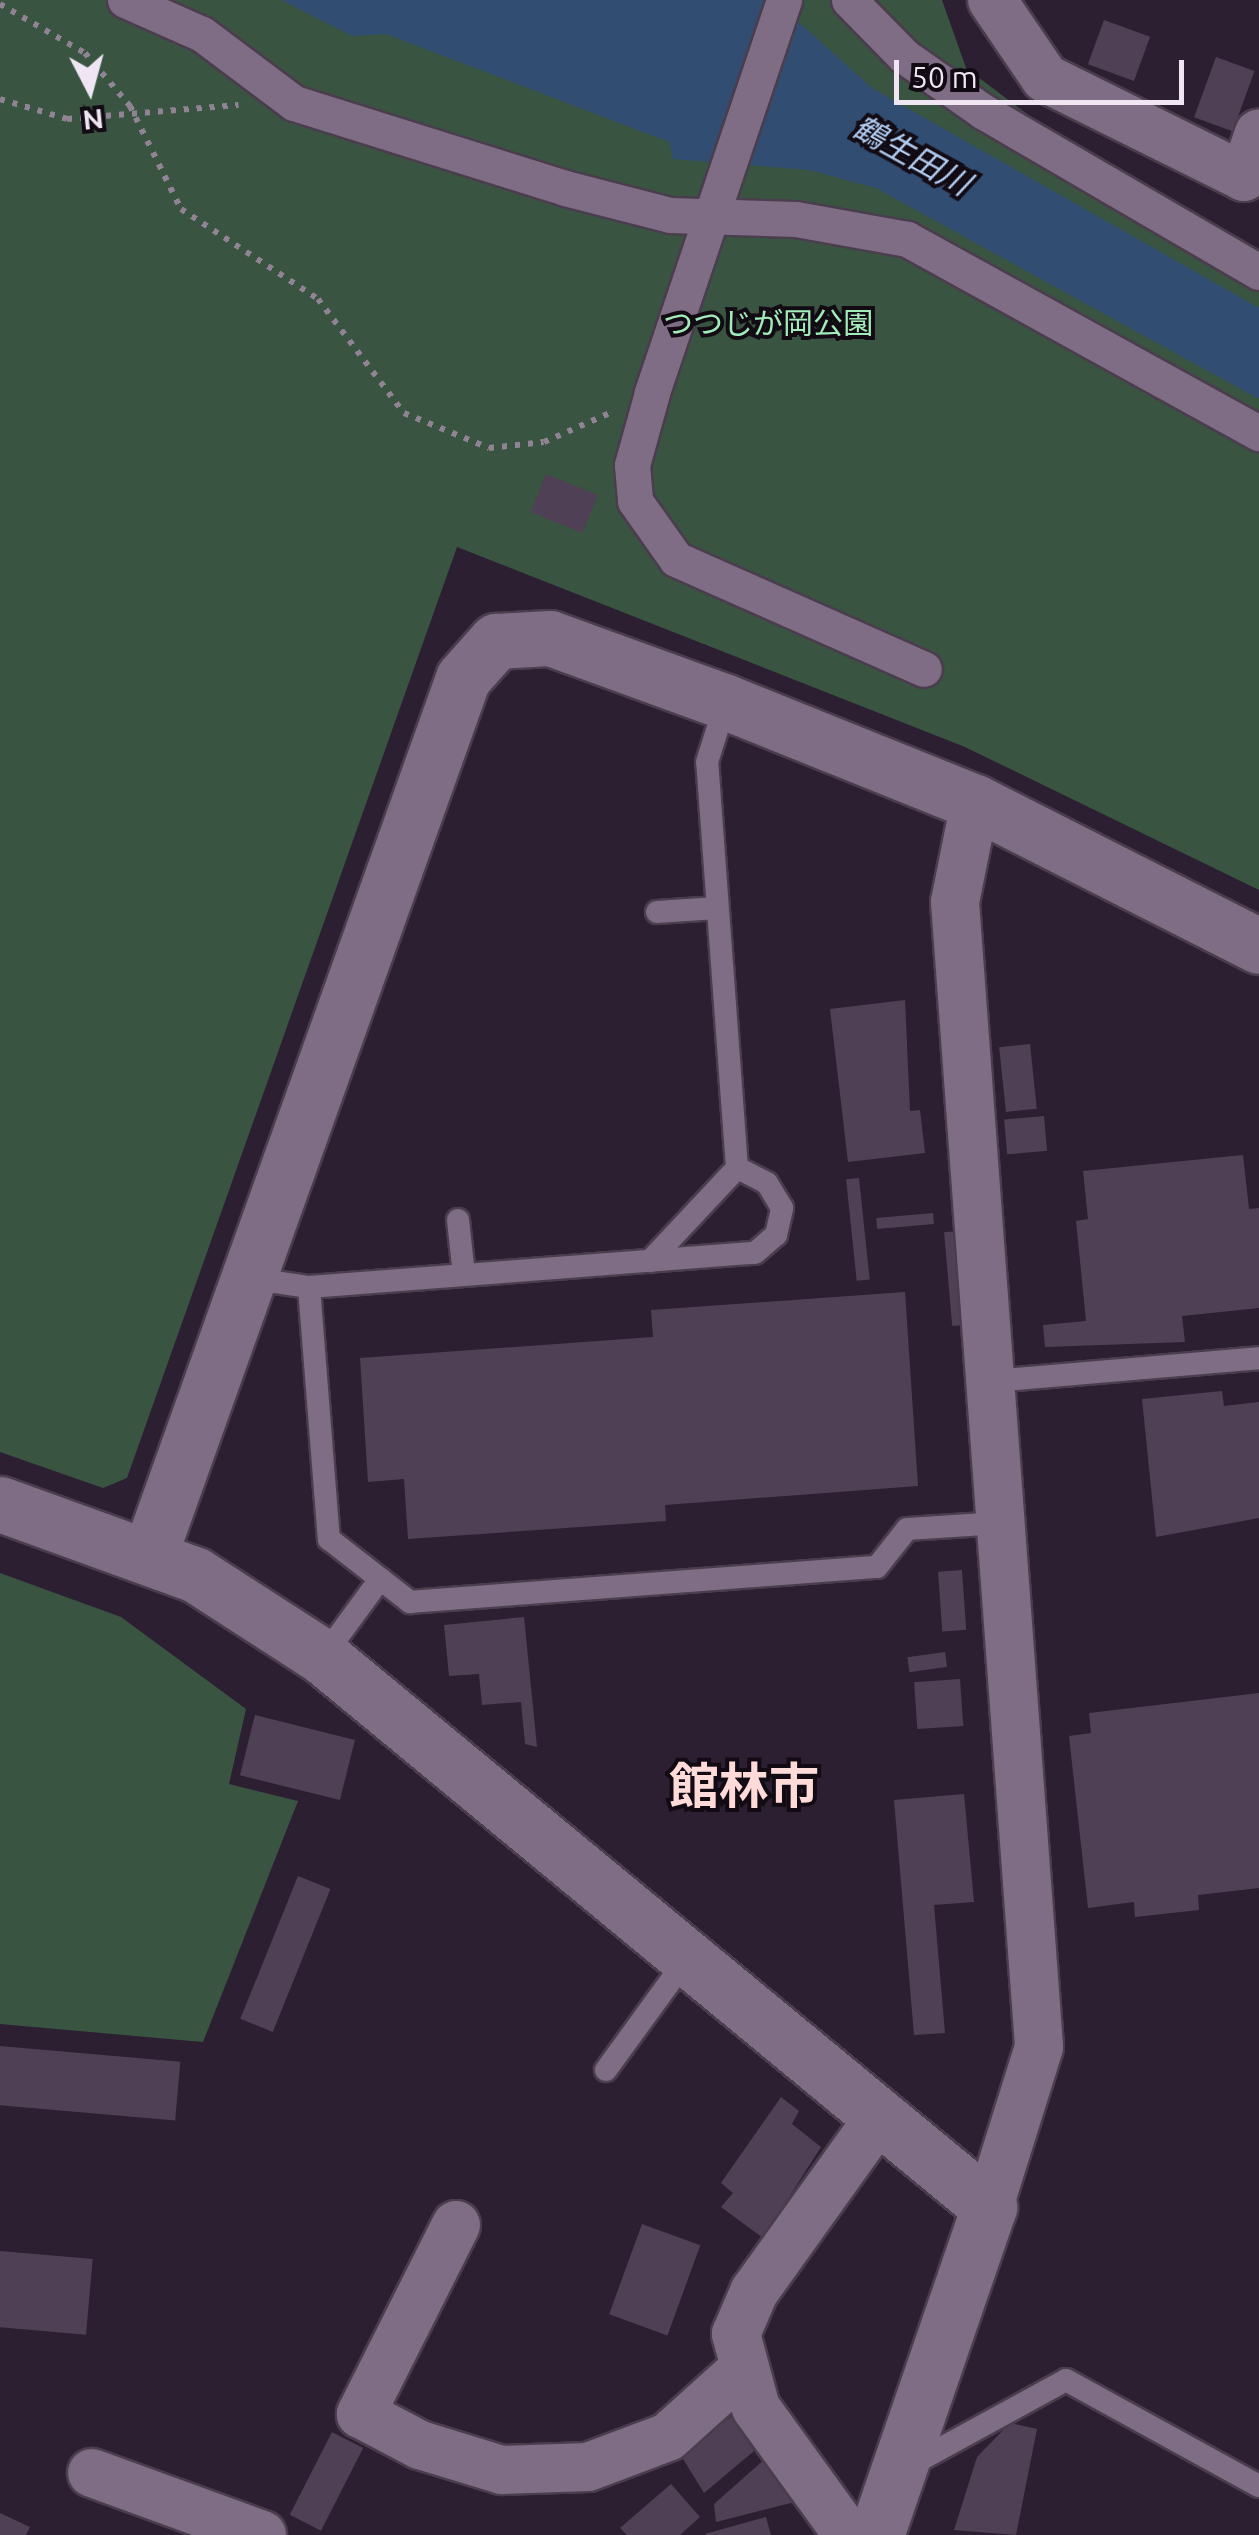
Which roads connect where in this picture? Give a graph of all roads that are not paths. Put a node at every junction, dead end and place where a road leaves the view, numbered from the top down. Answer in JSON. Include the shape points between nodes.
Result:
{"nodes":[{"id":1,"x":125,"y":0,"type":"edge"},
{"id":2,"x":784,"y":0,"type":"edge"},
{"id":3,"x":849,"y":0,"type":"edge"},
{"id":4,"x":992,"y":0,"type":"edge"},
{"id":5,"x":1259,"y":134,"type":"edge"},
{"id":6,"x":717,"y":202,"type":"junction"},
{"id":7,"x":1259,"y":272,"type":"edge"},
{"id":8,"x":1259,"y":432,"type":"edge"},
{"id":9,"x":924,"y":669,"type":"dead end"},
{"id":10,"x":726,"y":702,"type":"junction"},
{"id":11,"x":975,"y":802,"type":"junction"},
{"id":12,"x":718,"y":908,"type":"junction"},
{"id":13,"x":657,"y":912,"type":"dead end"},
{"id":14,"x":1259,"y":946,"type":"edge"},
{"id":15,"x":738,"y":1168,"type":"junction"},
{"id":16,"x":458,"y":1220,"type":"dead end"},
{"id":17,"x":650,"y":1261,"type":"junction"},
{"id":18,"x":464,"y":1275,"type":"junction"},
{"id":19,"x":248,"y":1278,"type":"junction"},
{"id":20,"x":309,"y":1287,"type":"junction"},
{"id":21,"x":1259,"y":1358,"type":"edge"},
{"id":22,"x":992,"y":1382,"type":"junction"},
{"id":23,"x":0,"y":1504,"type":"edge"},
{"id":24,"x":1000,"y":1523,"type":"junction"},
{"id":25,"x":149,"y":1556,"type":"junction"},
{"id":26,"x":380,"y":1579,"type":"junction"},
{"id":27,"x":323,"y":1657,"type":"junction"},
{"id":28,"x":686,"y":1960,"type":"junction"},
{"id":29,"x":606,"y":2070,"type":"dead end"},
{"id":30,"x":880,"y":2116,"type":"junction"},
{"id":31,"x":989,"y":2207,"type":"junction"},
{"id":32,"x":456,"y":2225,"type":"dead end"},
{"id":33,"x":739,"y":2373,"type":"junction"},
{"id":34,"x":899,"y":2471,"type":"junction"},
{"id":35,"x":92,"y":2473,"type":"dead end"},
{"id":36,"x":1259,"y":2486,"type":"edge"},
{"id":37,"x":262,"y":2535,"type":"edge"},
{"id":38,"x":848,"y":2535,"type":"edge"},
{"id":39,"x":876,"y":2535,"type":"edge"}],
"edges":[{"from":1,"to":6,"type":"street","via":[[202,34],[294,102],[565,188]]},
{"from":2,"to":6,"type":"street"},
{"from":3,"to":7,"type":"street","via":[[904,56],[984,112]]},
{"from":4,"to":5,"type":"street","via":[[1045,78],[1244,177]]},
{"from":6,"to":8,"type":"street","via":[[907,238]]},
{"from":6,"to":9,"type":"street","via":[[652,393],[632,484],[662,548]]},
{"from":10,"to":11,"type":"street"},
{"from":10,"to":12,"type":"lane","via":[[707,762]]},
{"from":10,"to":19,"type":"street","via":[[550,638],[514,635],[476,656]]},
{"from":11,"to":14,"type":"street"},
{"from":11,"to":22,"type":"street","via":[[956,902]]},
{"from":12,"to":13,"type":"lane"},
{"from":12,"to":15,"type":"lane"},
{"from":15,"to":17,"type":"lane"},
{"from":15,"to":17,"type":"lane","via":[[767,1184],[782,1208],[767,1246]]},
{"from":16,"to":18,"type":"lane"},
{"from":17,"to":18,"type":"lane"},
{"from":18,"to":20,"type":"lane"},
{"from":19,"to":20,"type":"lane"},
{"from":19,"to":25,"type":"street"},
{"from":20,"to":26,"type":"lane","via":[[328,1540]]},
{"from":21,"to":22,"type":"lane"},
{"from":22,"to":24,"type":"street"},
{"from":23,"to":25,"type":"street"},
{"from":24,"to":26,"type":"lane","via":[[908,1529],[876,1567],[410,1602]]},
{"from":24,"to":31,"type":"street","via":[[1039,2047]]},
{"from":25,"to":27,"type":"street","via":[[234,1595]]},
{"from":26,"to":27,"type":"lane"},
{"from":27,"to":28,"type":"street"},
{"from":28,"to":29,"type":"lane"},
{"from":28,"to":30,"type":"street"},
{"from":30,"to":31,"type":"street"},
{"from":30,"to":33,"type":"street","via":[[754,2292],[736,2334]]},
{"from":31,"to":34,"type":"street"},
{"from":32,"to":33,"type":"street","via":[[361,2414],[420,2445],[502,2470],[588,2467],[668,2437]]},
{"from":33,"to":38,"type":"street"},
{"from":34,"to":36,"type":"lane","via":[[1066,2380]]},
{"from":34,"to":39,"type":"street"},
{"from":35,"to":37,"type":"street"}]}
